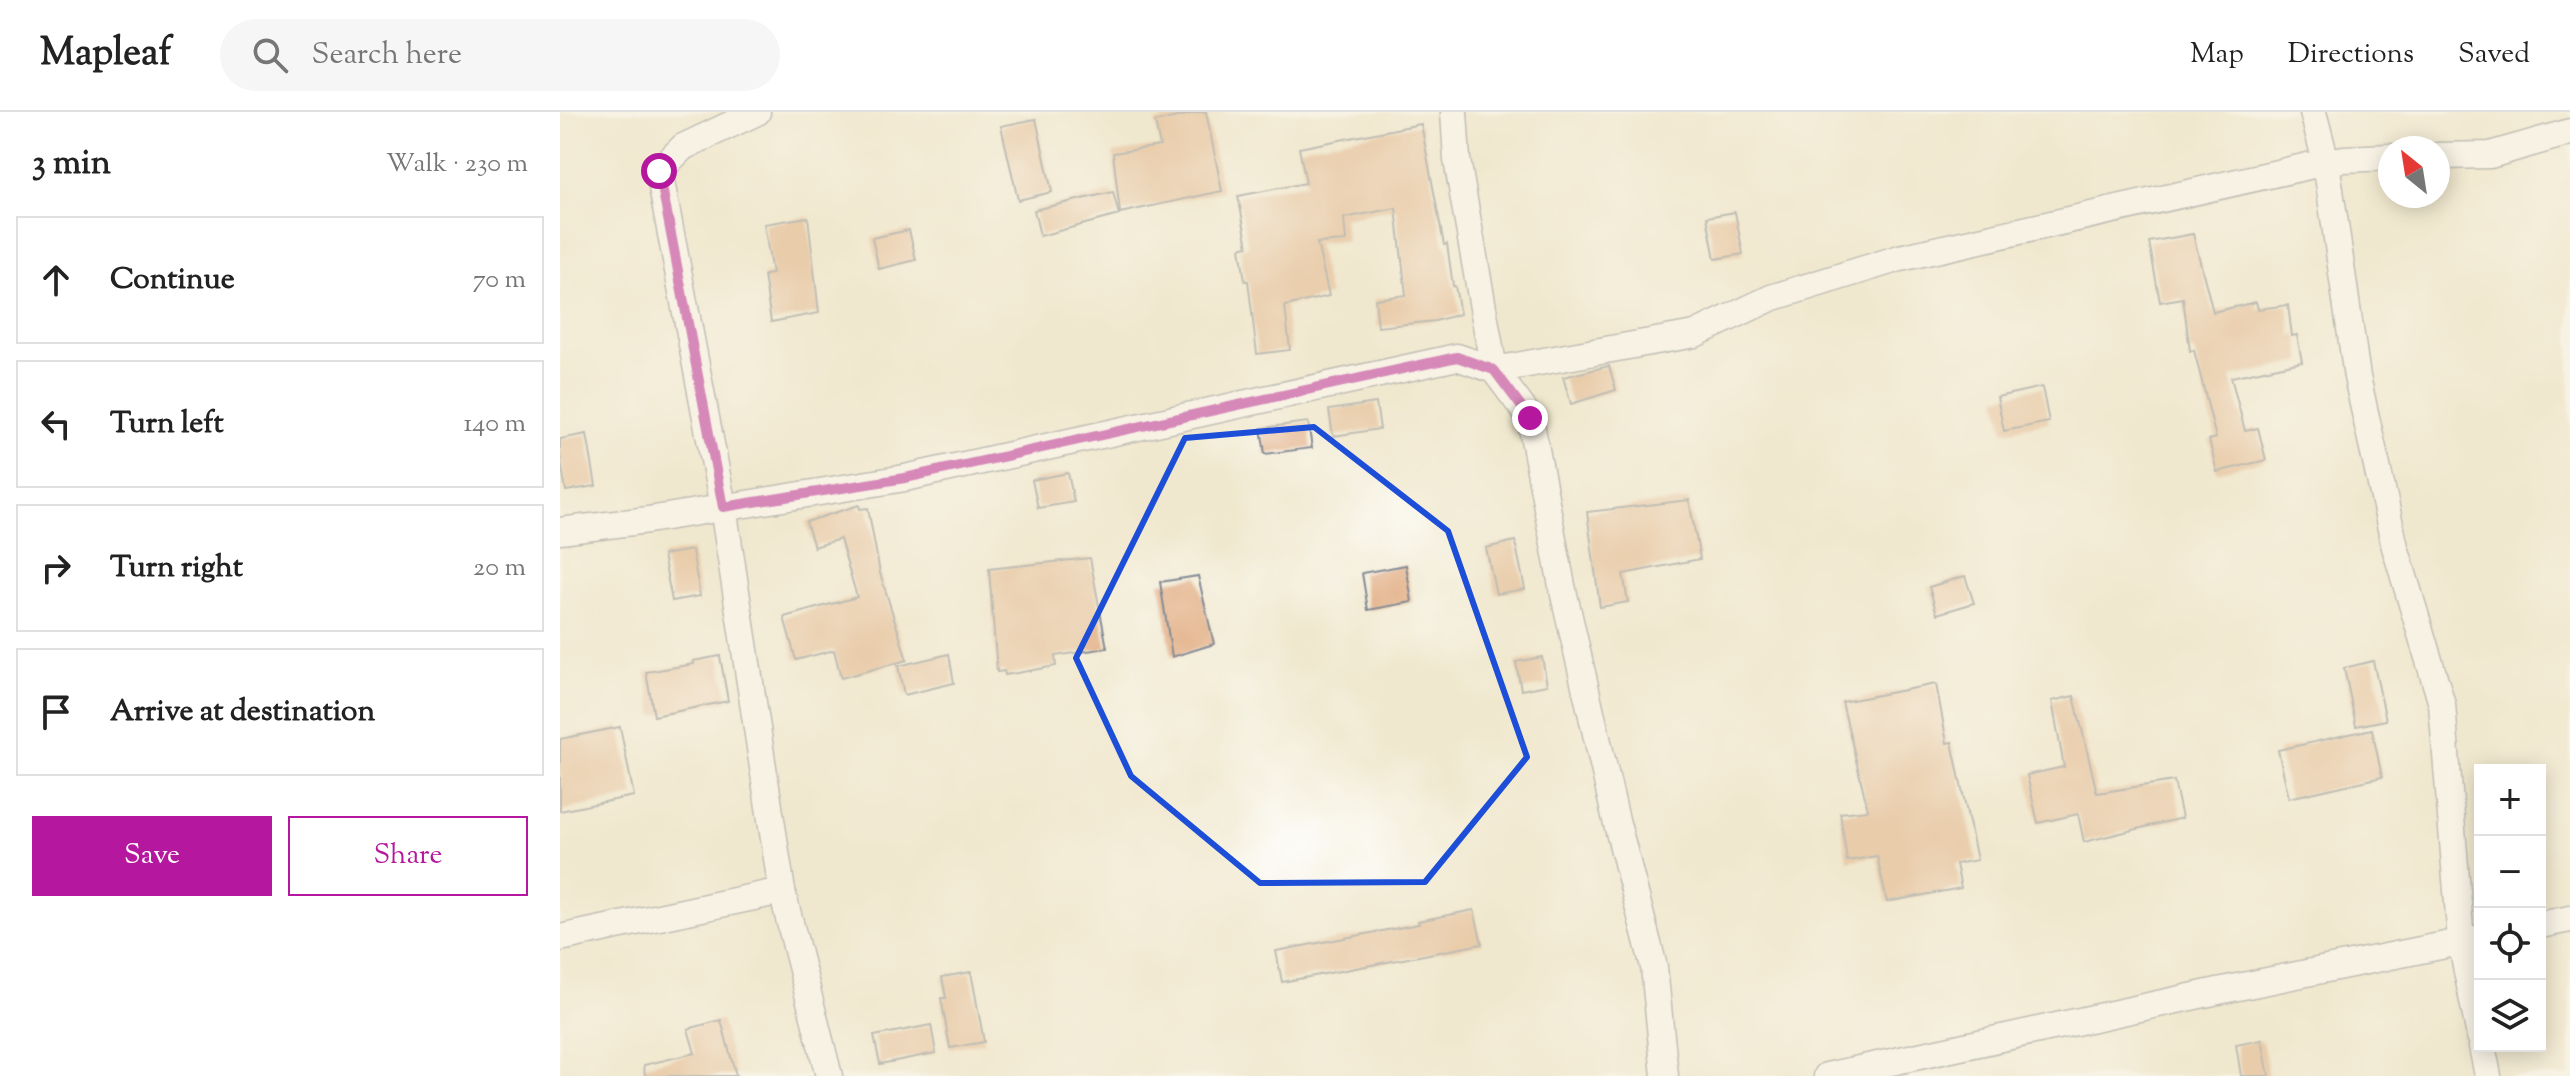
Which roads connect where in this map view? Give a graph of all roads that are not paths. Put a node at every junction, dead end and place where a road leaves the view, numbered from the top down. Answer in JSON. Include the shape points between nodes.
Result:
{"nodes":[{"id":1,"x":757,"y":112,"type":"edge"},
{"id":2,"x":1454,"y":112,"type":"edge"},
{"id":3,"x":2313,"y":112,"type":"edge"},
{"id":4,"x":2570,"y":132,"type":"edge"},
{"id":5,"x":2450,"y":156,"type":"edge"},
{"id":6,"x":2378,"y":158,"type":"edge"},
{"id":7,"x":2326,"y":162,"type":"junction"},
{"id":8,"x":1494,"y":370,"type":"junction"},
{"id":9,"x":723,"y":507,"type":"junction"},
{"id":10,"x":560,"y":531,"type":"edge"},
{"id":11,"x":782,"y":891,"type":"junction"},
{"id":12,"x":2570,"y":919,"type":"edge"},
{"id":13,"x":2546,"y":924,"type":"edge"},
{"id":14,"x":560,"y":938,"type":"edge"},
{"id":15,"x":2471,"y":940,"type":"edge"},
{"id":16,"x":2475,"y":980,"type":"edge"},
{"id":17,"x":2483,"y":1052,"type":"edge"},
{"id":18,"x":829,"y":1076,"type":"edge"},
{"id":19,"x":1665,"y":1076,"type":"edge"},
{"id":20,"x":1827,"y":1076,"type":"edge"},
{"id":21,"x":2488,"y":1076,"type":"edge"}],
"edges":[{"from":1,"to":9,"type":"street","via":[[683,147],[659,171]]},
{"from":2,"to":8,"type":"street","via":[[1457,160]]},
{"from":3,"to":7,"type":"street"},
{"from":4,"to":5,"type":"street","via":[[2490,155]]},
{"from":6,"to":7,"type":"street"},
{"from":7,"to":8,"type":"street","via":[[1900,258],[1771,298],[1695,334]]},
{"from":7,"to":15,"type":"street","via":[[2357,377],[2395,547],[2442,704]]},
{"from":8,"to":9,"type":"street","via":[[1457,357],[905,478]]},
{"from":8,"to":19,"type":"street","via":[[1530,418],[1566,601],[1654,967]]},
{"from":9,"to":10,"type":"street"},
{"from":9,"to":11,"type":"street"},
{"from":11,"to":14,"type":"street"},
{"from":11,"to":18,"type":"street"},
{"from":12,"to":13,"type":"street"},
{"from":15,"to":16,"type":"street"},
{"from":15,"to":20,"type":"street"},
{"from":17,"to":21,"type":"street"}]}
